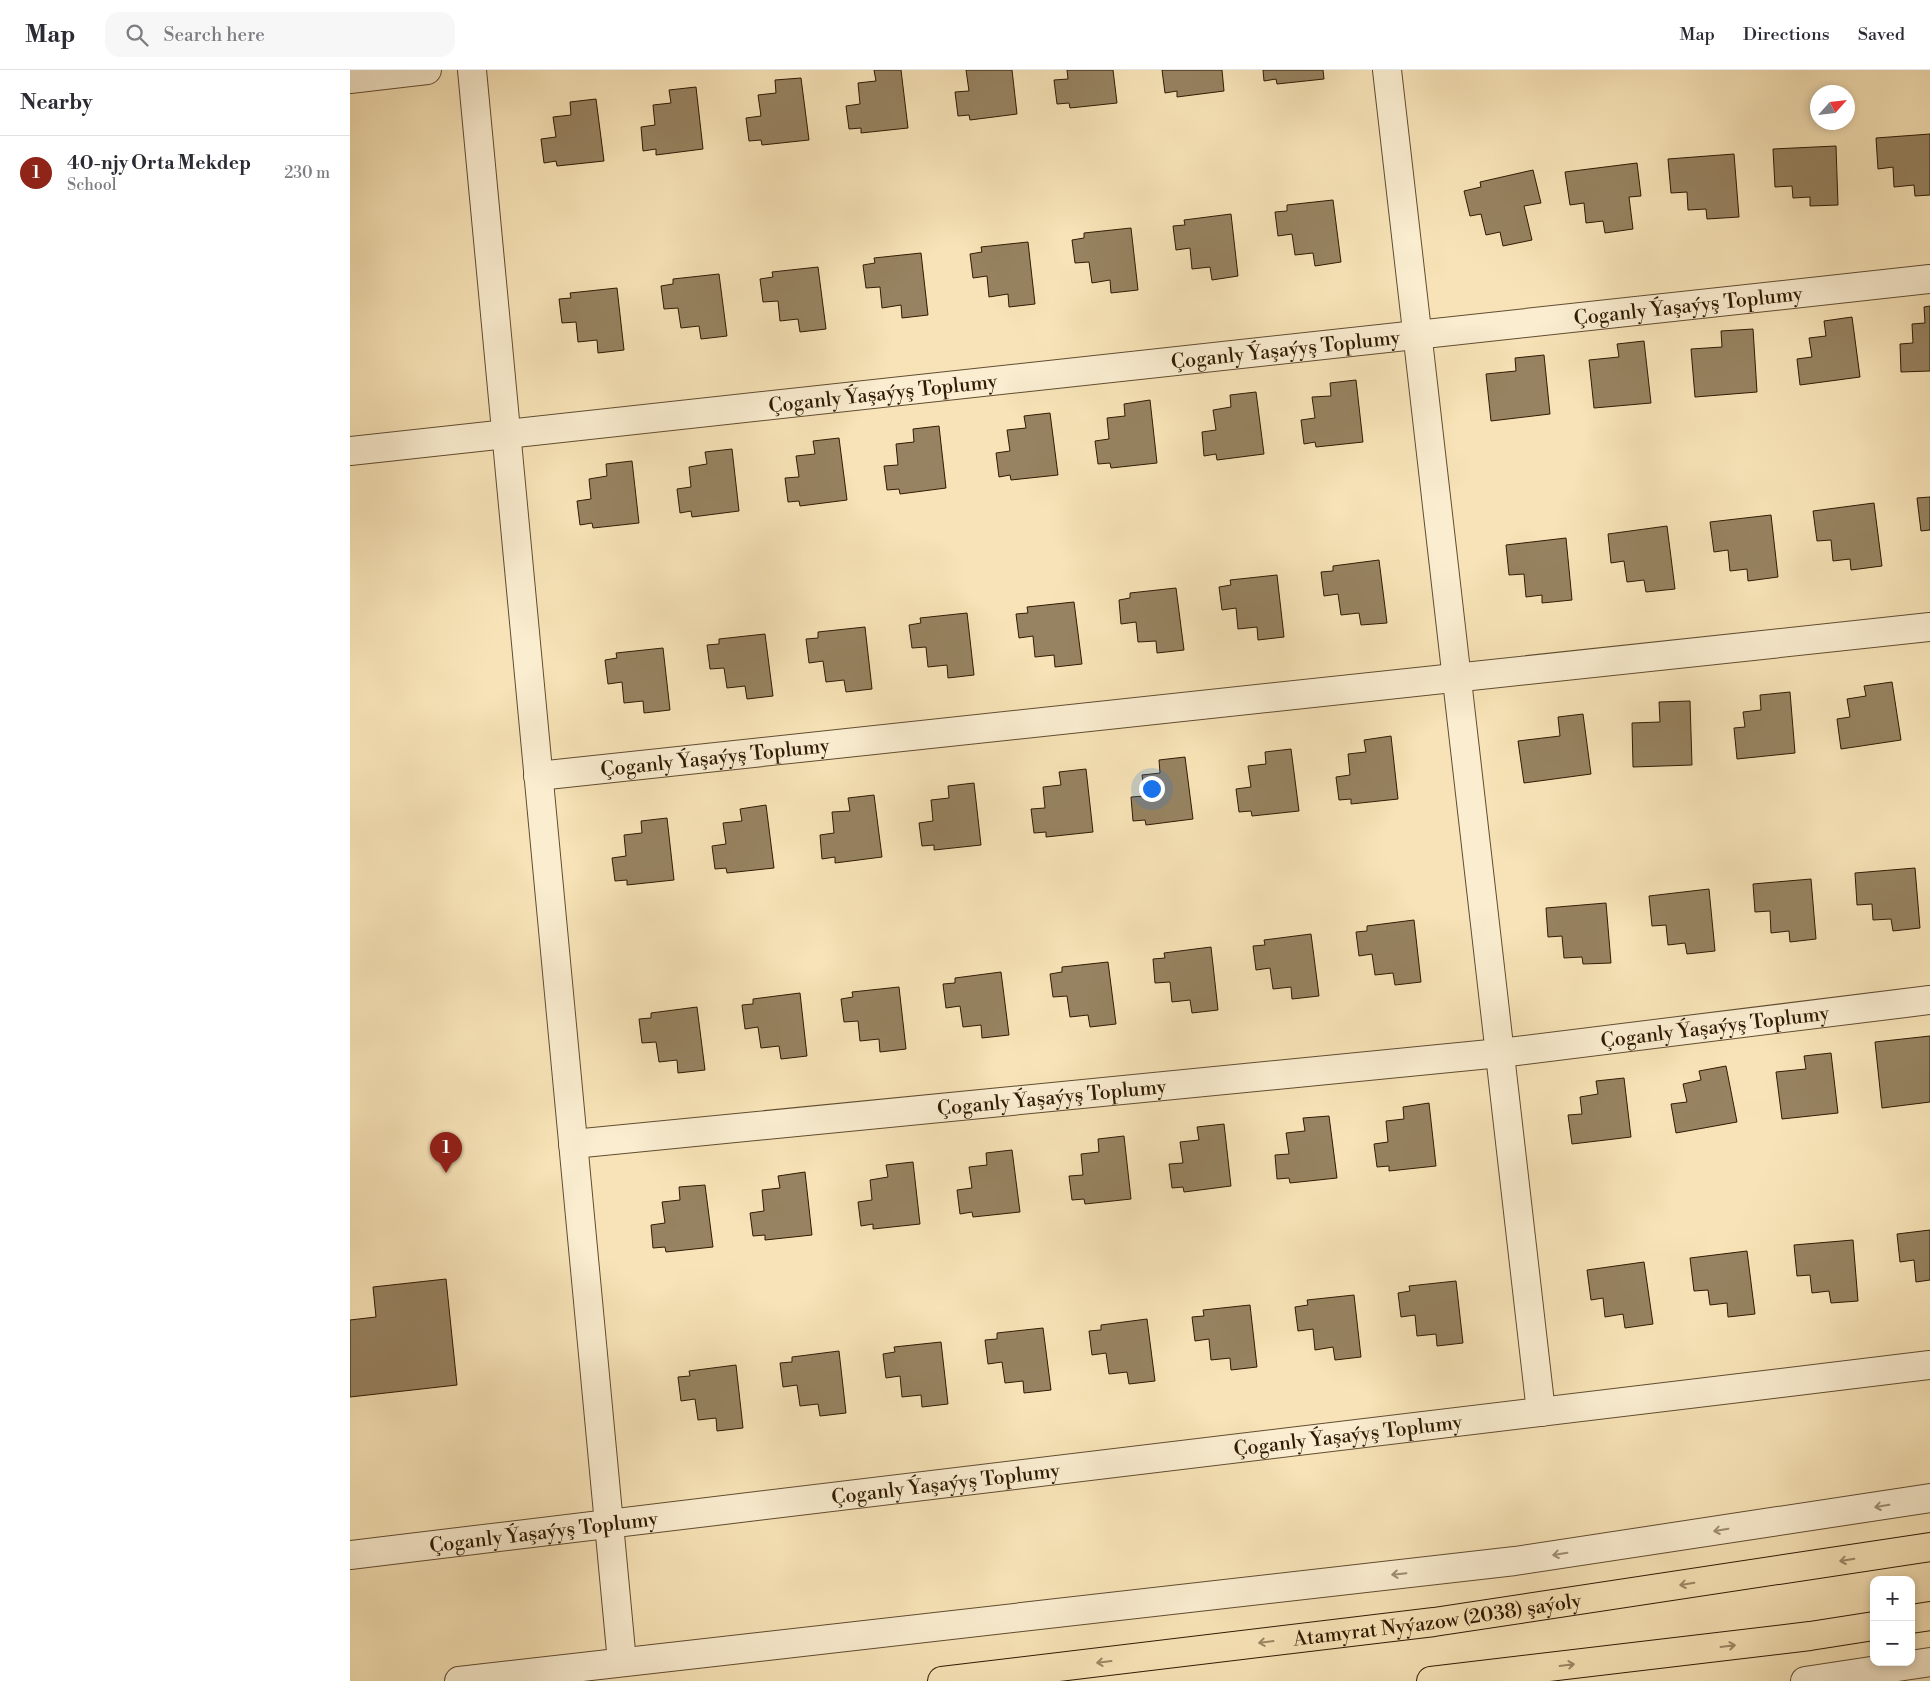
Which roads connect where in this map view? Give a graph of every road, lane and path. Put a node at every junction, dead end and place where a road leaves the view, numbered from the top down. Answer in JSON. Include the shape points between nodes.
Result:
{"nodes":[{"id":1,"x":427,"y":70,"type":"edge"},
{"id":2,"x":472,"y":70,"type":"edge"},
{"id":3,"x":1387,"y":70,"type":"edge"},
{"id":4,"x":350,"y":79,"type":"edge"},
{"id":5,"x":1930,"y":279,"type":"edge"},
{"id":6,"x":1417,"y":335,"type":"junction"},
{"id":7,"x":506,"y":433,"type":"junction"},
{"id":8,"x":350,"y":451,"type":"edge"},
{"id":9,"x":1930,"y":627,"type":"edge"},
{"id":10,"x":1457,"y":677,"type":"junction"},
{"id":11,"x":538,"y":776,"type":"junction"},
{"id":12,"x":1930,"y":1000,"type":"edge"},
{"id":13,"x":1500,"y":1053,"type":"junction"},
{"id":14,"x":573,"y":1144,"type":"junction"},
{"id":15,"x":1930,"y":1365,"type":"edge"},
{"id":16,"x":1541,"y":1412,"type":"junction"},
{"id":17,"x":1930,"y":1498,"type":"edge"},
{"id":18,"x":609,"y":1524,"type":"junction"},
{"id":19,"x":1930,"y":1547,"type":"edge"},
{"id":20,"x":350,"y":1555,"type":"edge"},
{"id":21,"x":1930,"y":1616,"type":"edge"},
{"id":22,"x":1915,"y":1618,"type":"edge"},
{"id":23,"x":1870,"y":1627,"type":"edge"},
{"id":24,"x":622,"y":1662,"type":"junction"},
{"id":25,"x":1930,"y":1662,"type":"edge"},
{"id":26,"x":1902,"y":1674,"type":"edge"},
{"id":27,"x":459,"y":1681,"type":"edge"},
{"id":28,"x":942,"y":1681,"type":"edge"},
{"id":29,"x":1432,"y":1681,"type":"edge"},
{"id":30,"x":1805,"y":1681,"type":"edge"}],
"edges":[{"from":1,"to":4,"type":"street"},
{"from":2,"to":7,"type":"street"},
{"from":3,"to":6,"type":"street","name":"Çoganly Ýaşaýyş Toplumy"},
{"from":5,"to":6,"type":"street","name":"Çoganly Ýaşaýyş Toplumy"},
{"from":6,"to":7,"type":"street","name":"Çoganly Ýaşaýyş Toplumy"},
{"from":6,"to":10,"type":"street","name":"Çoganly Ýaşaýyş Toplumy"},
{"from":7,"to":8,"type":"street","name":"Çoganly Ýaşaýyş Toplumy"},
{"from":7,"to":11,"type":"street"},
{"from":9,"to":10,"type":"street","name":"Çoganly Ýaşaýyş Toplumy"},
{"from":10,"to":11,"type":"street","name":"Çoganly Ýaşaýyş Toplumy"},
{"from":10,"to":13,"type":"street","name":"Çoganly Ýaşaýyş Toplumy"},
{"from":11,"to":14,"type":"street"},
{"from":12,"to":13,"type":"street","name":"Çoganly Ýaşaýyş Toplumy"},
{"from":13,"to":14,"type":"street","name":"Çoganly Ýaşaýyş Toplumy"},
{"from":13,"to":16,"type":"street","name":"Çoganly Ýaşaýyş Toplumy"},
{"from":14,"to":18,"type":"street"},
{"from":15,"to":16,"type":"street","name":"Çoganly Ýaşaýyş Toplumy"},
{"from":16,"to":18,"type":"street","name":"Çoganly Ýaşaýyş Toplumy"},
{"from":17,"to":24,"type":"street","one_way":true,"via":[[1515,1561]]},
{"from":18,"to":20,"type":"street","name":"Çoganly Ýaşaýyş Toplumy"},
{"from":18,"to":24,"type":"street"},
{"from":19,"to":28,"type":"main road","name":"Atamyrat Nyýazow (2038) şaýoly","one_way":true,"via":[[1434,1622]]},
{"from":21,"to":22,"type":"main road"},
{"from":29,"to":23,"type":"main road","one_way":true},
{"from":24,"to":27,"type":"street"},
{"from":25,"to":26,"type":"street"},
{"from":26,"to":30,"type":"street"}]}
